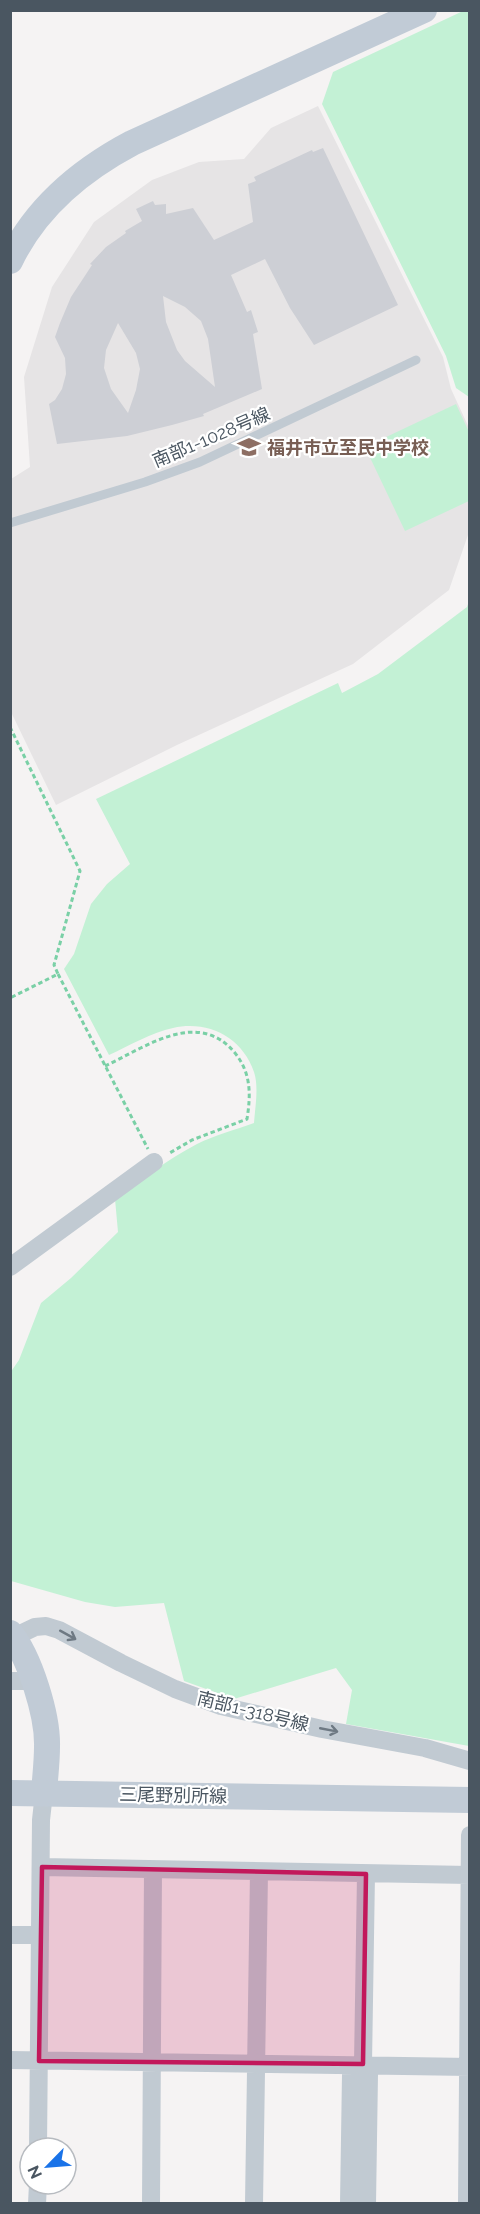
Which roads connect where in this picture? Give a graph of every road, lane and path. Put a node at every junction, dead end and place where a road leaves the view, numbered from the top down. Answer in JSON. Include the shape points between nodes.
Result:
{"nodes":[{"id":1,"x":424,"y":10,"type":"edge"},
{"id":2,"x":10,"y":261,"type":"edge"},
{"id":3,"x":416,"y":360,"type":"dead end"},
{"id":4,"x":10,"y":523,"type":"edge"},
{"id":5,"x":10,"y":728,"type":"edge"},
{"id":6,"x":58,"y":974,"type":"junction"},
{"id":7,"x":10,"y":998,"type":"edge"},
{"id":8,"x":105,"y":1066,"type":"junction"},
{"id":9,"x":154,"y":1162,"type":"junction"},
{"id":10,"x":10,"y":1267,"type":"edge"},
{"id":11,"x":12,"y":1635,"type":"edge"},
{"id":12,"x":23,"y":1681,"type":"edge"},
{"id":13,"x":470,"y":1761,"type":"edge"},
{"id":14,"x":10,"y":1793,"type":"edge"},
{"id":15,"x":44,"y":1793,"type":"junction"},
{"id":16,"x":470,"y":1800,"type":"edge"},
{"id":17,"x":470,"y":1835,"type":"edge"},
{"id":18,"x":42,"y":1867,"type":"junction"},
{"id":19,"x":153,"y":1870,"type":"junction"},
{"id":20,"x":259,"y":1872,"type":"junction"},
{"id":21,"x":366,"y":1874,"type":"junction"},
{"id":22,"x":469,"y":1875,"type":"edge"},
{"id":23,"x":469,"y":1931,"type":"edge"},
{"id":24,"x":10,"y":1935,"type":"edge"},
{"id":25,"x":40,"y":1935,"type":"junction"},
{"id":26,"x":10,"y":2061,"type":"edge"},
{"id":27,"x":39,"y":2061,"type":"junction"},
{"id":28,"x":152,"y":2061,"type":"junction"},
{"id":29,"x":257,"y":2063,"type":"junction"},
{"id":30,"x":363,"y":2064,"type":"junction"},
{"id":31,"x":469,"y":2067,"type":"edge"},
{"id":32,"x":38,"y":2136,"type":"edge"},
{"id":33,"x":468,"y":2138,"type":"edge"},
{"id":34,"x":151,"y":2204,"type":"edge"},
{"id":35,"x":254,"y":2204,"type":"edge"},
{"id":36,"x":349,"y":2204,"type":"edge"},
{"id":37,"x":367,"y":2204,"type":"edge"},
{"id":38,"x":467,"y":2204,"type":"edge"}],
"edges":[{"from":1,"to":2,"type":"main road","via":[[102,159],[57,195]]},
{"from":3,"to":4,"type":"lane","name":"南部1-1028号線","via":[[200,462]]},
{"from":5,"to":6,"type":"path","via":[[80,871],[54,964]]},
{"from":6,"to":7,"type":"path"},
{"from":6,"to":8,"type":"path"},
{"from":8,"to":9,"type":"path"},
{"from":8,"to":9,"type":"path","via":[[171,1034],[188,1031],[221,1038],[241,1060],[248,1076],[247,1119],[192,1140]]},
{"from":9,"to":10,"type":"street"},
{"from":11,"to":12,"type":"main road"},
{"from":11,"to":13,"type":"street","name":"南部1-318号線","one_way":true,"via":[[46,1626],[175,1689],[221,1706]]},
{"from":12,"to":15,"type":"main road","via":[[42,1709],[48,1745]]},
{"from":14,"to":15,"type":"main road","name":"三尾野別所線"},
{"from":15,"to":16,"type":"main road","name":"三尾野別所線"},
{"from":15,"to":18,"type":"street"},
{"from":17,"to":22,"type":"street"},
{"from":18,"to":19,"type":"street"},
{"from":18,"to":25,"type":"street"},
{"from":19,"to":20,"type":"street"},
{"from":19,"to":28,"type":"street"},
{"from":20,"to":21,"type":"street"},
{"from":20,"to":29,"type":"street"},
{"from":21,"to":22,"type":"street"},
{"from":21,"to":30,"type":"street"},
{"from":22,"to":23,"type":"street"},
{"from":23,"to":31,"type":"street"},
{"from":24,"to":25,"type":"street"},
{"from":25,"to":27,"type":"street"},
{"from":26,"to":27,"type":"street"},
{"from":27,"to":28,"type":"street"},
{"from":27,"to":32,"type":"street"},
{"from":28,"to":29,"type":"street"},
{"from":28,"to":34,"type":"street"},
{"from":29,"to":30,"type":"street"},
{"from":29,"to":35,"type":"street"},
{"from":30,"to":31,"type":"street"},
{"from":30,"to":36,"type":"street","via":[[351,2074]]},
{"from":30,"to":37,"type":"street","via":[[369,2074]]},
{"from":31,"to":33,"type":"street"},
{"from":33,"to":38,"type":"street"}]}
